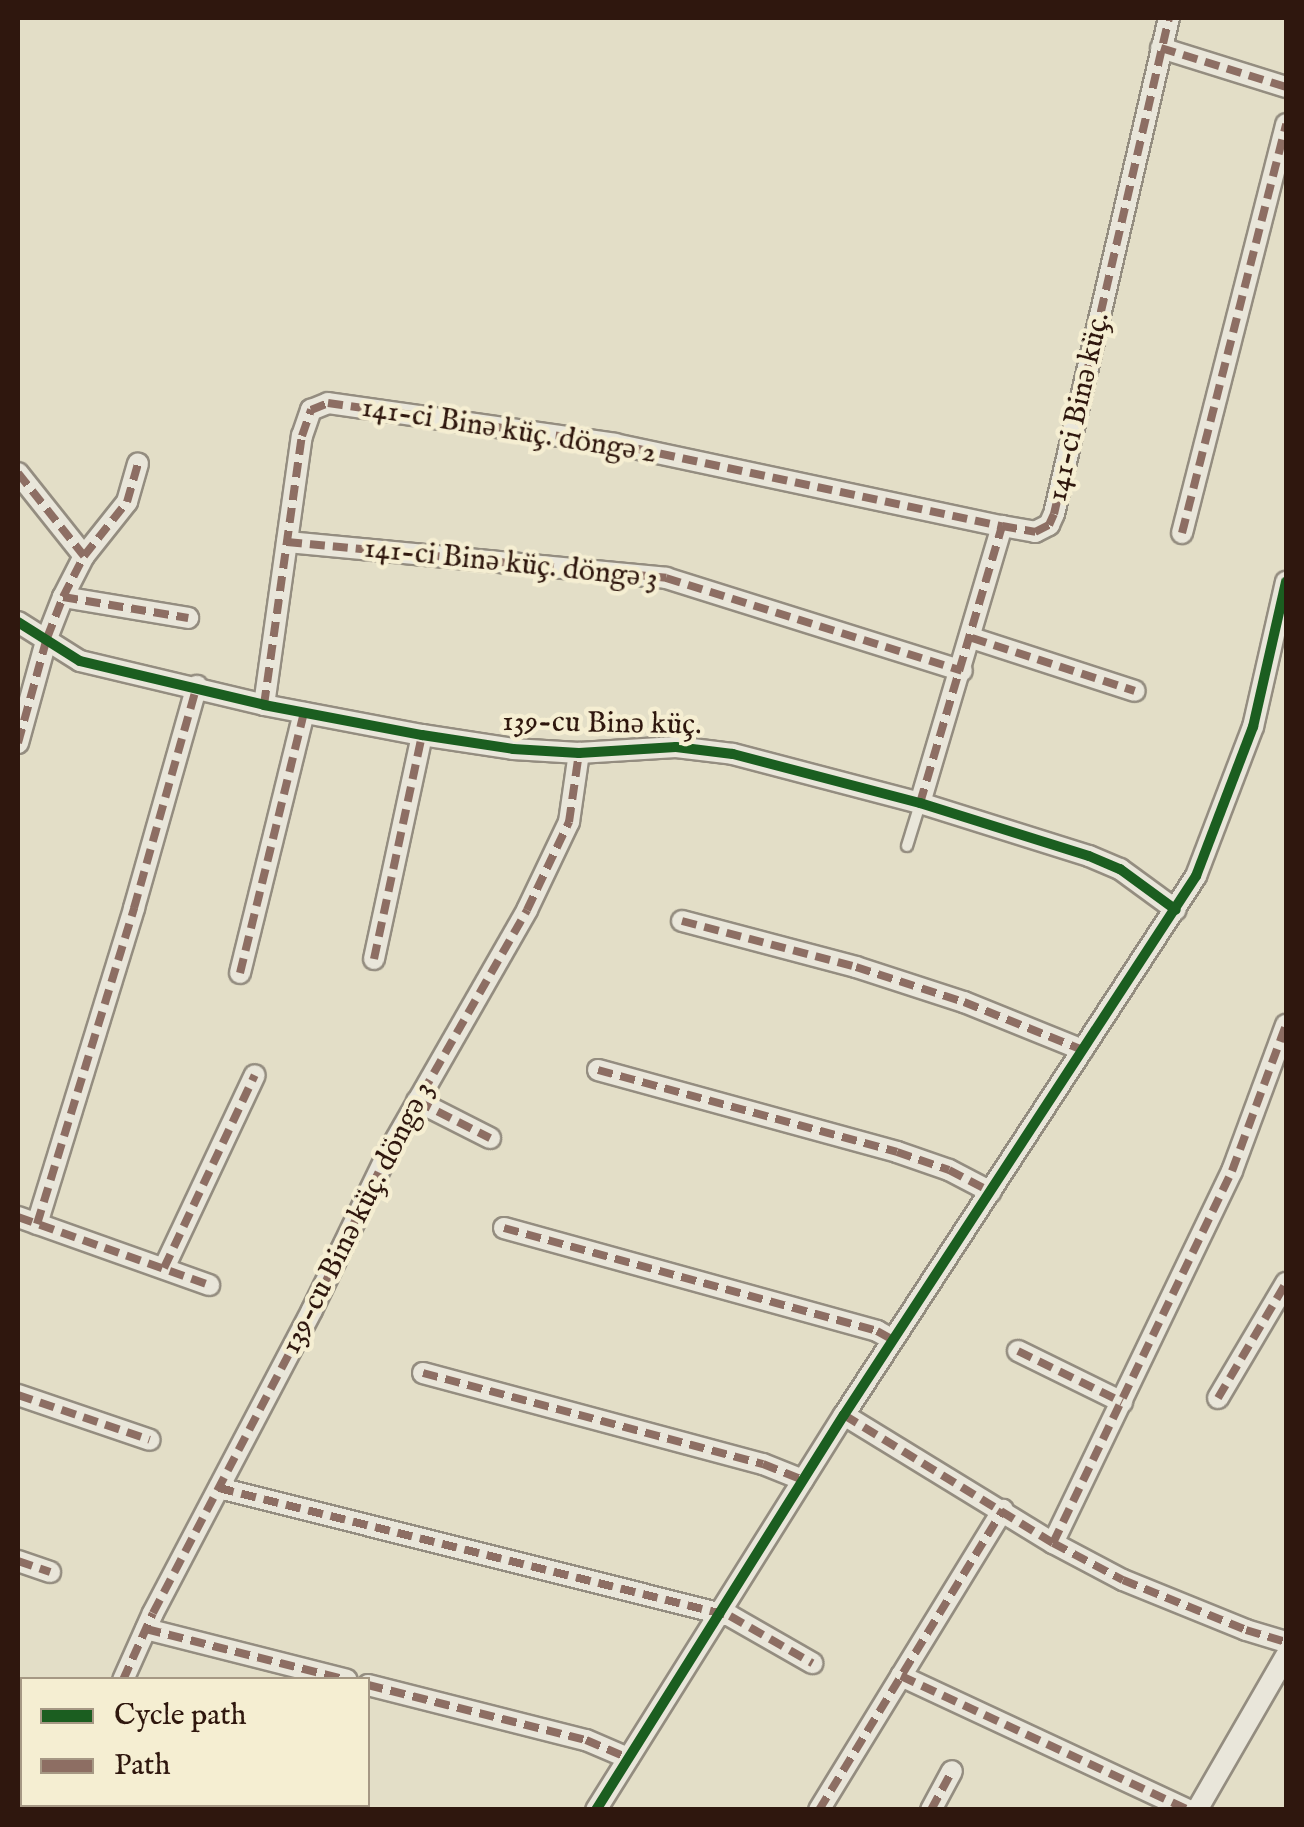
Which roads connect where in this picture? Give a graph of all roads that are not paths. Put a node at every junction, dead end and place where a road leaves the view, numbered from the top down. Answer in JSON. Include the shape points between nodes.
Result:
{"nodes":[{"id":1,"x":1169,"y":18,"type":"edge"},
{"id":2,"x":1161,"y":48,"type":"junction"},
{"id":3,"x":1286,"y":87,"type":"edge"},
{"id":4,"x":1286,"y":124,"type":"edge"},
{"id":5,"x":138,"y":464,"type":"dead end"},
{"id":6,"x":18,"y":474,"type":"edge"},
{"id":7,"x":1002,"y":526,"type":"junction"},
{"id":8,"x":1182,"y":533,"type":"dead end"},
{"id":9,"x":286,"y":542,"type":"junction"},
{"id":10,"x":84,"y":556,"type":"junction"},
{"id":11,"x":1286,"y":582,"type":"edge"},
{"id":12,"x":64,"y":596,"type":"junction"},
{"id":13,"x":188,"y":618,"type":"dead end"},
{"id":14,"x":18,"y":622,"type":"edge"},
{"id":15,"x":46,"y":638,"type":"junction"},
{"id":16,"x":972,"y":638,"type":"junction"},
{"id":17,"x":962,"y":671,"type":"junction"},
{"id":18,"x":197,"y":686,"type":"junction"},
{"id":19,"x":1135,"y":690,"type":"dead end"},
{"id":20,"x":264,"y":705,"type":"junction"},
{"id":21,"x":304,"y":714,"type":"junction"},
{"id":22,"x":422,"y":736,"type":"junction"},
{"id":23,"x":18,"y":744,"type":"edge"},
{"id":24,"x":579,"y":753,"type":"junction"},
{"id":25,"x":920,"y":803,"type":"junction"},
{"id":26,"x":907,"y":846,"type":"dead end"},
{"id":27,"x":1176,"y":910,"type":"junction"},
{"id":28,"x":682,"y":921,"type":"dead end"},
{"id":29,"x":374,"y":959,"type":"dead end"},
{"id":30,"x":240,"y":973,"type":"dead end"},
{"id":31,"x":1286,"y":1024,"type":"edge"},
{"id":32,"x":1083,"y":1050,"type":"junction"},
{"id":33,"x":598,"y":1070,"type":"dead end"},
{"id":34,"x":255,"y":1075,"type":"dead end"},
{"id":35,"x":417,"y":1101,"type":"junction"},
{"id":36,"x":490,"y":1138,"type":"dead end"},
{"id":37,"x":991,"y":1192,"type":"junction"},
{"id":38,"x":27,"y":1220,"type":"edge"},
{"id":39,"x":504,"y":1228,"type":"dead end"},
{"id":40,"x":164,"y":1268,"type":"junction"},
{"id":41,"x":1286,"y":1282,"type":"edge"},
{"id":42,"x":209,"y":1284,"type":"dead end"},
{"id":43,"x":893,"y":1340,"type":"junction"},
{"id":44,"x":1018,"y":1351,"type":"dead end"},
{"id":45,"x":422,"y":1373,"type":"dead end"},
{"id":46,"x":18,"y":1395,"type":"edge"},
{"id":47,"x":1218,"y":1398,"type":"dead end"},
{"id":48,"x":1122,"y":1402,"type":"junction"},
{"id":49,"x":844,"y":1416,"type":"junction"},
{"id":50,"x":150,"y":1440,"type":"dead end"},
{"id":51,"x":803,"y":1480,"type":"junction"},
{"id":52,"x":219,"y":1488,"type":"junction"},
{"id":53,"x":1003,"y":1510,"type":"junction"},
{"id":54,"x":1054,"y":1543,"type":"junction"},
{"id":55,"x":18,"y":1562,"type":"edge"},
{"id":56,"x":50,"y":1572,"type":"dead end"},
{"id":57,"x":718,"y":1613,"type":"junction"},
{"id":58,"x":146,"y":1628,"type":"junction"},
{"id":59,"x":1286,"y":1642,"type":"edge"},
{"id":60,"x":1286,"y":1656,"type":"edge"},
{"id":61,"x":812,"y":1663,"type":"dead end"},
{"id":62,"x":901,"y":1676,"type":"junction"},
{"id":63,"x":125,"y":1677,"type":"edge"},
{"id":64,"x":335,"y":1677,"type":"edge"},
{"id":65,"x":370,"y":1686,"type":"edge"},
{"id":66,"x":628,"y":1758,"type":"junction"},
{"id":67,"x":952,"y":1771,"type":"dead end"},
{"id":68,"x":596,"y":1810,"type":"edge"},
{"id":69,"x":819,"y":1810,"type":"edge"},
{"id":70,"x":931,"y":1810,"type":"edge"},
{"id":71,"x":1188,"y":1810,"type":"edge"},
{"id":72,"x":1197,"y":1810,"type":"edge"}],
"edges":[{"from":1,"to":2,"type":"street","name":"141-ci Binə küç."},
{"from":2,"to":3,"type":"street"},
{"from":2,"to":7,"type":"street","name":"141-ci Binə küç.","via":[[1054,514],[1035,532]]},
{"from":4,"to":8,"type":"street"},
{"from":5,"to":10,"type":"street","via":[[126,502]]},
{"from":6,"to":10,"type":"street"},
{"from":7,"to":9,"type":"street","name":"141-ci Binə küç. döngə 2","via":[[615,444],[328,403],[310,410],[302,436]]},
{"from":7,"to":16,"type":"street"},
{"from":9,"to":17,"type":"street","name":"141-ci Binə küç. döngə 3","via":[[650,575]]},
{"from":9,"to":20,"type":"street","name":"141-ci Binə küç. döngə 2"},
{"from":10,"to":12,"type":"street"},
{"from":11,"to":27,"type":"street","via":[[1237,778]]},
{"from":12,"to":13,"type":"street"},
{"from":12,"to":15,"type":"street"},
{"from":14,"to":15,"type":"street","name":"139-cu Binə küç."},
{"from":15,"to":18,"type":"street","name":"139-cu Binə küç.","via":[[80,661]]},
{"from":15,"to":23,"type":"street"},
{"from":16,"to":17,"type":"street"},
{"from":16,"to":19,"type":"street"},
{"from":17,"to":25,"type":"street"},
{"from":18,"to":20,"type":"street","name":"139-cu Binə küç."},
{"from":18,"to":38,"type":"street","via":[[134,908]]},
{"from":20,"to":21,"type":"street","name":"139-cu Binə küç."},
{"from":21,"to":22,"type":"street","name":"139-cu Binə küç."},
{"from":21,"to":30,"type":"street"},
{"from":22,"to":24,"type":"street","name":"139-cu Binə küç."},
{"from":22,"to":29,"type":"street"},
{"from":24,"to":25,"type":"street","name":"139-cu Binə küç.","via":[[706,749]]},
{"from":24,"to":35,"type":"street","name":"139-cu Binə küç. döngə 3","via":[[575,798],[558,846]]},
{"from":25,"to":26,"type":"lane"},
{"from":25,"to":27,"type":"street","name":"139-cu Binə küç.","via":[[1089,856],[1120,869]]},
{"from":27,"to":32,"type":"street"},
{"from":28,"to":32,"type":"street","via":[[856,966]]},
{"from":31,"to":48,"type":"street","via":[[1247,1139]]},
{"from":32,"to":37,"type":"street"},
{"from":33,"to":37,"type":"street","via":[[897,1152]]},
{"from":34,"to":40,"type":"street"},
{"from":35,"to":36,"type":"street"},
{"from":35,"to":52,"type":"street","name":"139-cu Binə küç. döngə 3"},
{"from":37,"to":43,"type":"street"},
{"from":38,"to":40,"type":"street"},
{"from":39,"to":43,"type":"street"},
{"from":40,"to":42,"type":"street"},
{"from":41,"to":47,"type":"street"},
{"from":43,"to":49,"type":"street"},
{"from":44,"to":48,"type":"street"},
{"from":45,"to":51,"type":"street"},
{"from":46,"to":50,"type":"street"},
{"from":48,"to":54,"type":"street"},
{"from":49,"to":51,"type":"street"},
{"from":49,"to":53,"type":"street"},
{"from":51,"to":57,"type":"street"},
{"from":52,"to":57,"type":"street"},
{"from":52,"to":58,"type":"street","name":"139-cu Binə küç. döngə 3"},
{"from":53,"to":54,"type":"street"},
{"from":53,"to":62,"type":"street"},
{"from":54,"to":59,"type":"street","via":[[1166,1599]]},
{"from":55,"to":56,"type":"street"},
{"from":57,"to":61,"type":"street"},
{"from":57,"to":66,"type":"street"},
{"from":58,"to":63,"type":"street","name":"139-cu Binə küç. döngə 3"},
{"from":58,"to":64,"type":"street"},
{"from":60,"to":72,"type":"street"},
{"from":62,"to":69,"type":"street"},
{"from":62,"to":71,"type":"street"},
{"from":65,"to":66,"type":"street","via":[[586,1740]]},
{"from":66,"to":68,"type":"street"},
{"from":67,"to":70,"type":"street"}]}
